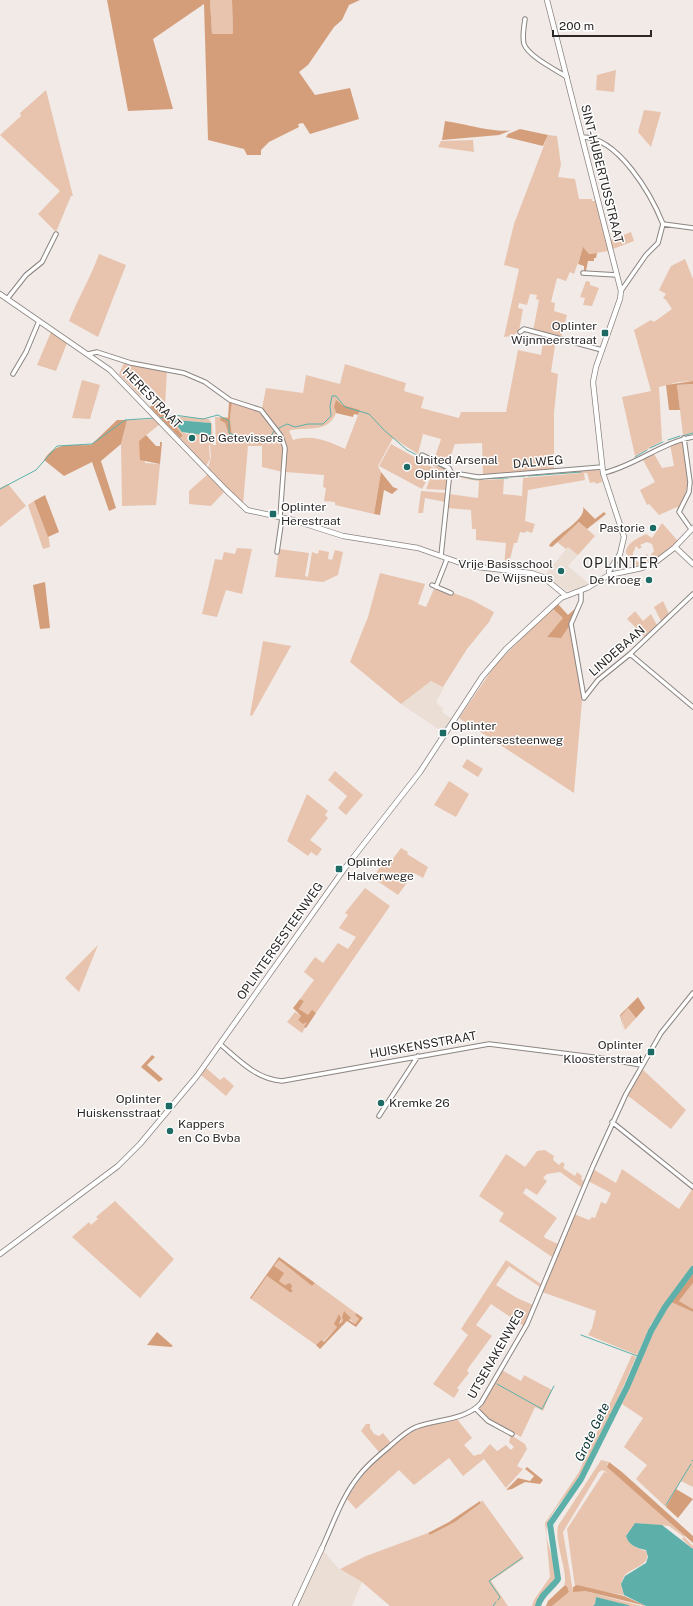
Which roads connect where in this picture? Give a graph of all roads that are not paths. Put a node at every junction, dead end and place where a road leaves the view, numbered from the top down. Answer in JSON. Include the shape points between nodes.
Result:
{"nodes":[{"id":1,"x":547,"y":0,"type":"edge"},
{"id":2,"x":525,"y":18,"type":"dead end"},
{"id":3,"x":567,"y":77,"type":"junction"},
{"id":4,"x":582,"y":137,"type":"junction"},
{"id":5,"x":663,"y":224,"type":"junction"},
{"id":6,"x":693,"y":228,"type":"edge"},
{"id":7,"x":56,"y":234,"type":"dead end"},
{"id":8,"x":582,"y":273,"type":"dead end"},
{"id":9,"x":617,"y":275,"type":"junction"},
{"id":10,"x":621,"y":291,"type":"junction"},
{"id":11,"x":0,"y":294,"type":"edge"},
{"id":12,"x":7,"y":299,"type":"junction"},
{"id":13,"x":39,"y":321,"type":"junction"},
{"id":14,"x":520,"y":332,"type":"dead end"},
{"id":15,"x":602,"y":350,"type":"junction"},
{"id":16,"x":88,"y":354,"type":"junction"},
{"id":17,"x":13,"y":374,"type":"dead end"},
{"id":18,"x":693,"y":437,"type":"edge"},
{"id":19,"x":684,"y":438,"type":"junction"},
{"id":20,"x":422,"y":455,"type":"dead end"},
{"id":21,"x":602,"y":467,"type":"junction"},
{"id":22,"x":603,"y":473,"type":"junction"},
{"id":23,"x":452,"y":474,"type":"junction"},
{"id":24,"x":689,"y":492,"type":"junction"},
{"id":25,"x":693,"y":494,"type":"edge"},
{"id":26,"x":281,"y":517,"type":"junction"},
{"id":27,"x":692,"y":528,"type":"edge"},
{"id":28,"x":675,"y":547,"type":"junction"},
{"id":29,"x":277,"y":552,"type":"dead end"},
{"id":30,"x":441,"y":556,"type":"junction"},
{"id":31,"x":447,"y":559,"type":"junction"},
{"id":32,"x":693,"y":564,"type":"edge"},
{"id":33,"x":609,"y":575,"type":"junction"},
{"id":34,"x":581,"y":590,"type":"junction"},
{"id":35,"x":451,"y":593,"type":"dead end"},
{"id":36,"x":693,"y":594,"type":"edge"},
{"id":37,"x":565,"y":595,"type":"junction"},
{"id":38,"x":630,"y":654,"type":"junction"},
{"id":39,"x":693,"y":707,"type":"edge"},
{"id":40,"x":693,"y":993,"type":"edge"},
{"id":41,"x":220,"y":1044,"type":"junction"},
{"id":42,"x":418,"y":1056,"type":"junction"},
{"id":43,"x":641,"y":1065,"type":"junction"},
{"id":44,"x":379,"y":1116,"type":"dead end"},
{"id":45,"x":612,"y":1122,"type":"junction"},
{"id":46,"x":693,"y":1187,"type":"edge"},
{"id":47,"x":0,"y":1254,"type":"edge"},
{"id":48,"x":476,"y":1409,"type":"junction"},
{"id":49,"x":512,"y":1434,"type":"dead end"},
{"id":50,"x":322,"y":1548,"type":"joint"},
{"id":51,"x":295,"y":1606,"type":"edge"}],
"edges":[{"from":1,"to":3,"type":"street","name":"SINT-HUBERTUSSTRAAT"},
{"from":2,"to":3,"type":"street","via":[[523,39],[526,48]]},
{"from":3,"to":4,"type":"street","name":"SINT-HUBERTUSSTRAAT"},
{"from":4,"to":5,"type":"street","via":[[592,137],[603,142],[626,164],[643,185]]},
{"from":4,"to":9,"type":"street","name":"SINT-HUBERTUSSTRAAT"},
{"from":5,"to":6,"type":"street"},
{"from":5,"to":10,"type":"street","via":[[658,243],[646,255]]},
{"from":7,"to":12,"type":"street","via":[[42,262],[26,275]]},
{"from":8,"to":9,"type":"street"},
{"from":9,"to":10,"type":"street","name":"SINT-HUBERTUSSTRAAT"},
{"from":10,"to":15,"type":"street","name":"SINT-HUBERTUSSTRAAT"},
{"from":11,"to":12,"type":"street","name":"HERESTRAAT"},
{"from":12,"to":13,"type":"street","name":"HERESTRAAT"},
{"from":13,"to":16,"type":"street","name":"HERESTRAAT"},
{"from":13,"to":17,"type":"street"},
{"from":14,"to":15,"type":"street","via":[[524,330]]},
{"from":15,"to":21,"type":"street","name":"SINT-HUBERTUSSTRAAT","via":[[596,367],[593,390]]},
{"from":16,"to":26,"type":"street","name":"HERESTRAAT","via":[[121,380],[243,507],[252,512]]},
{"from":16,"to":26,"type":"street","via":[[97,352],[131,363],[176,371],[205,382],[230,400],[259,408],[276,429],[285,448]]},
{"from":18,"to":19,"type":"street"},
{"from":19,"to":22,"type":"street"},
{"from":19,"to":24,"type":"street","via":[[690,474]]},
{"from":20,"to":23,"type":"street","via":[[449,468]]},
{"from":21,"to":22,"type":"street","name":"SINT-HUBERTUSSTRAAT"},
{"from":21,"to":23,"type":"street","name":"DALWEG","via":[[480,477]]},
{"from":22,"to":33,"type":"street","name":"SINT-HUBERTUSSTRAAT","via":[[624,532],[622,548]]},
{"from":23,"to":30,"type":"street","via":[[449,480]]},
{"from":24,"to":25,"type":"street"},
{"from":24,"to":27,"type":"street","via":[[679,512]]},
{"from":26,"to":29,"type":"street"},
{"from":26,"to":30,"type":"street","name":"HERESTRAAT","via":[[343,536],[418,548]]},
{"from":27,"to":28,"type":"street"},
{"from":28,"to":32,"type":"street"},
{"from":28,"to":33,"type":"street","via":[[649,566]]},
{"from":30,"to":31,"type":"street","name":"HERESTRAAT"},
{"from":31,"to":35,"type":"street","via":[[434,586]]},
{"from":31,"to":37,"type":"street","name":"HERESTRAAT","via":[[475,567],[537,574]]},
{"from":33,"to":34,"type":"street"},
{"from":34,"to":37,"type":"street"},
{"from":34,"to":38,"type":"street","name":"LINDEBAAN","via":[[581,601],[571,624],[584,698],[604,675]]},
{"from":36,"to":38,"type":"street","name":"LINDEBAAN"},
{"from":37,"to":41,"type":"street","name":"OPLINTERSESTEENWEG","via":[[546,610],[490,667],[420,772],[333,885]]},
{"from":38,"to":39,"type":"street"},
{"from":40,"to":43,"type":"street","name":"UTSENAKENWEG","via":[[661,1033]]},
{"from":41,"to":42,"type":"street","name":"HUISKENSSTRAAT","via":[[255,1073],[282,1081]]},
{"from":41,"to":47,"type":"street","name":"OPLINTERSESTEENWEG","via":[[197,1076],[140,1144],[118,1166]]},
{"from":42,"to":43,"type":"street","name":"HUISKENSSTRAAT","via":[[488,1044]]},
{"from":42,"to":44,"type":"street"},
{"from":43,"to":45,"type":"street","name":"UTSENAKENWEG"},
{"from":45,"to":46,"type":"street"},
{"from":45,"to":48,"type":"street","name":"UTSENAKENWEG","via":[[527,1324],[495,1382]]},
{"from":48,"to":49,"type":"street","via":[[488,1421]]},
{"from":48,"to":50,"type":"street","name":"UTSENAKENWEG","via":[[467,1414],[415,1428],[377,1457],[358,1477],[346,1495]]},
{"from":50,"to":51,"type":"street"}]}
